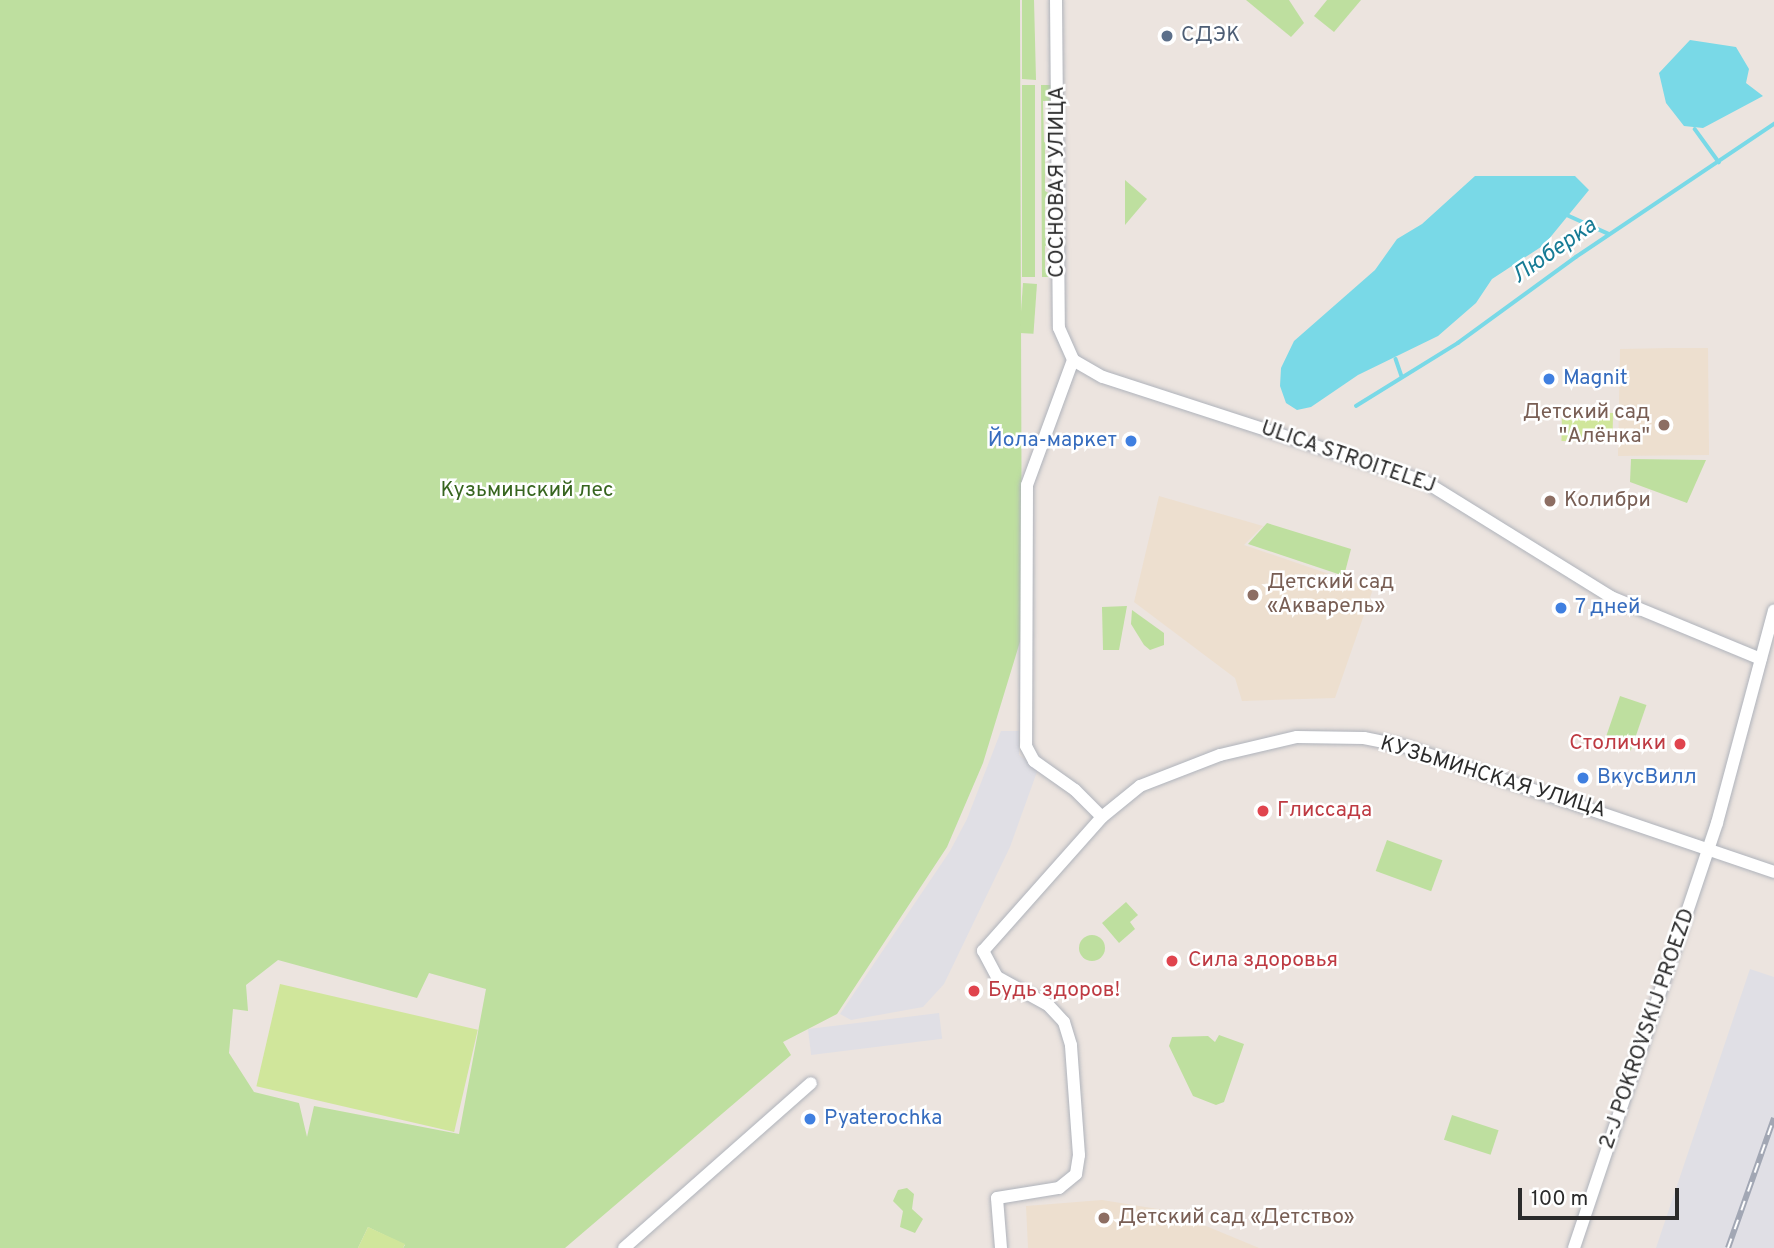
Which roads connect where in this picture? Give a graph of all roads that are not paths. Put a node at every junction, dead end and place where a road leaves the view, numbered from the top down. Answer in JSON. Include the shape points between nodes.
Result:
{"nodes":[{"id":1,"x":1056,"y":0,"type":"edge"},
{"id":2,"x":1073,"y":360,"type":"junction"},
{"id":3,"x":1774,"y":611,"type":"edge"},
{"id":4,"x":1760,"y":659,"type":"junction"},
{"id":5,"x":1102,"y":817,"type":"junction"},
{"id":6,"x":1708,"y":849,"type":"junction"},
{"id":7,"x":1774,"y":872,"type":"edge"},
{"id":8,"x":811,"y":1083,"type":"dead end"},
{"id":9,"x":624,"y":1248,"type":"edge"},
{"id":10,"x":1001,"y":1248,"type":"edge"},
{"id":11,"x":1574,"y":1248,"type":"edge"}],
"edges":[{"from":1,"to":2,"type":"street","name":"СОСНОВАЯ УЛИЦА","via":[[1059,328]]},
{"from":2,"to":4,"type":"street","name":"ULICA STROITELEJ","via":[[1103,377],[1437,486],[1605,594]]},
{"from":2,"to":5,"type":"street","via":[[1027,485],[1026,746],[1034,761],[1075,790]]},
{"from":3,"to":4,"type":"street","name":"2-J POKROVSKIJ PROEZD"},
{"from":4,"to":6,"type":"street","name":"2-J POKROVSKIJ PROEZD"},
{"from":5,"to":6,"type":"street","name":"КУЗЬМИНСКАЯ УЛИЦА","via":[[1140,786],[1188,765],[1297,737],[1345,737],[1404,746]]},
{"from":5,"to":10,"type":"street","name":"КУЗЬМИНСКАЯ УЛИЦА","via":[[986,943],[983,959],[997,977],[1048,1005],[1064,1022],[1071,1045],[1079,1155],[1076,1174],[1059,1188],[997,1198]]},
{"from":6,"to":7,"type":"street","name":"КУЗЬМИНСКАЯ УЛИЦА"},
{"from":6,"to":11,"type":"street","name":"2-J POKROVSKIJ PROEZD"},
{"from":8,"to":9,"type":"street"}]}
